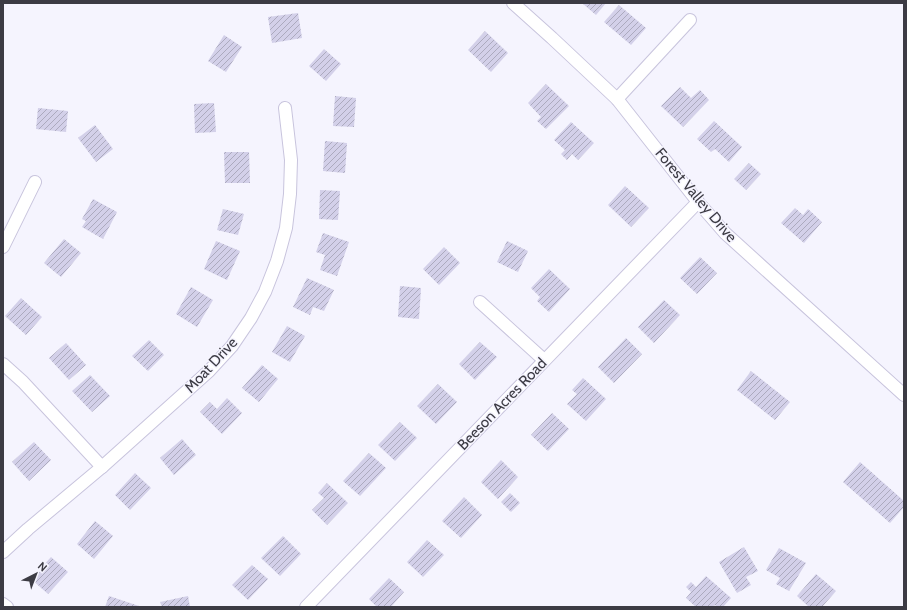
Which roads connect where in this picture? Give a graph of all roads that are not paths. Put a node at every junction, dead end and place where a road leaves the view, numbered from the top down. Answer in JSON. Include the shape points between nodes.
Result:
{"nodes":[{"id":1,"x":513,"y":3,"type":"edge"},
{"id":2,"x":690,"y":20,"type":"dead end"},
{"id":3,"x":617,"y":99,"type":"junction"},
{"id":4,"x":285,"y":108,"type":"dead end"},
{"id":5,"x":35,"y":182,"type":"dead end"},
{"id":6,"x":698,"y":202,"type":"junction"},
{"id":7,"x":3,"y":247,"type":"edge"},
{"id":8,"x":480,"y":302,"type":"dead end"},
{"id":9,"x":544,"y":360,"type":"junction"},
{"id":10,"x":3,"y":364,"type":"edge"},
{"id":11,"x":904,"y":395,"type":"edge"},
{"id":12,"x":102,"y":467,"type":"junction"},
{"id":13,"x":3,"y":552,"type":"edge"},
{"id":14,"x":3,"y":604,"type":"edge"},
{"id":15,"x":7,"y":607,"type":"edge"},
{"id":16,"x":306,"y":607,"type":"edge"}],
"edges":[{"from":1,"to":3,"type":"street","name":"Forest Valley Drive"},
{"from":2,"to":3,"type":"street"},
{"from":3,"to":6,"type":"street","name":"Forest Valley Drive"},
{"from":4,"to":12,"type":"street","name":"Moat Drive","via":[[291,160],[290,194],[286,228],[265,292],[232,346],[209,371]]},
{"from":5,"to":7,"type":"street"},
{"from":6,"to":9,"type":"street","name":"Beeson Acres Road"},
{"from":6,"to":11,"type":"street","name":"Forest Valley Drive","via":[[725,233]]},
{"from":8,"to":9,"type":"street"},
{"from":9,"to":16,"type":"street","name":"Beeson Acres Road"},
{"from":10,"to":12,"type":"street"},
{"from":12,"to":13,"type":"street","name":"Moat Drive"},
{"from":14,"to":15,"type":"street"}]}
